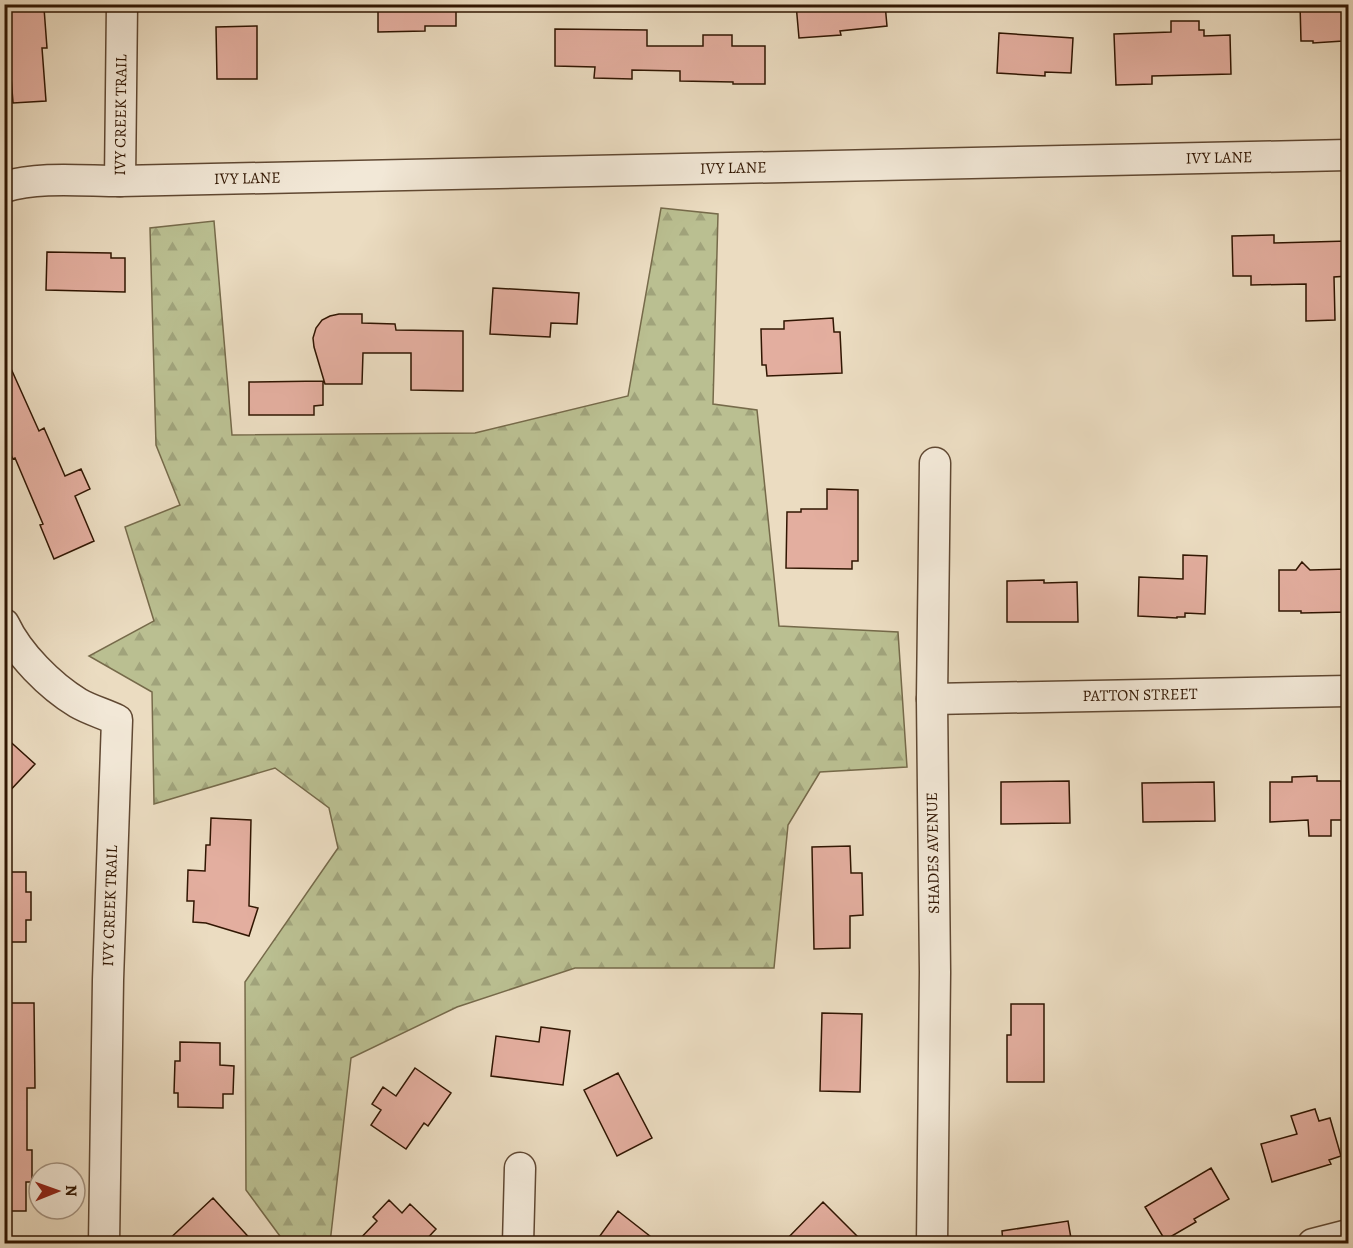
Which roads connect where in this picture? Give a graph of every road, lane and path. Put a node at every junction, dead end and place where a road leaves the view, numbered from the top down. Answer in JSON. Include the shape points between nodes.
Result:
{"nodes":[{"id":1,"x":122,"y":4,"type":"edge"},
{"id":2,"x":1348,"y":155,"type":"edge"},
{"id":3,"x":120,"y":181,"type":"junction"},
{"id":4,"x":4,"y":188,"type":"edge"},
{"id":5,"x":935,"y":463,"type":"dead end"},
{"id":6,"x":4,"y":624,"type":"edge"},
{"id":7,"x":1348,"y":691,"type":"edge"},
{"id":8,"x":932,"y":699,"type":"junction"},
{"id":9,"x":520,"y":1168,"type":"dead end"},
{"id":10,"x":1348,"y":1235,"type":"edge"},
{"id":11,"x":104,"y":1244,"type":"edge"},
{"id":12,"x":518,"y":1244,"type":"edge"},
{"id":13,"x":932,"y":1244,"type":"edge"},
{"id":14,"x":1313,"y":1244,"type":"edge"}],
"edges":[{"from":1,"to":3,"type":"street","name":"IVY CREEK TRAIL"},
{"from":2,"to":3,"type":"street","name":"IVY LANE"},
{"from":3,"to":4,"type":"street","name":"IVY CREEK TRAIL","via":[[50,181]]},
{"from":5,"to":8,"type":"street","name":"SHADES AVENUE"},
{"from":6,"to":11,"type":"street","name":"IVY CREEK TRAIL","via":[[39,674],[78,703],[117,720]]},
{"from":7,"to":8,"type":"street","name":"PATTON STREET"},
{"from":8,"to":13,"type":"street","name":"SHADES AVENUE"},
{"from":9,"to":12,"type":"street"},
{"from":10,"to":14,"type":"street"}]}
